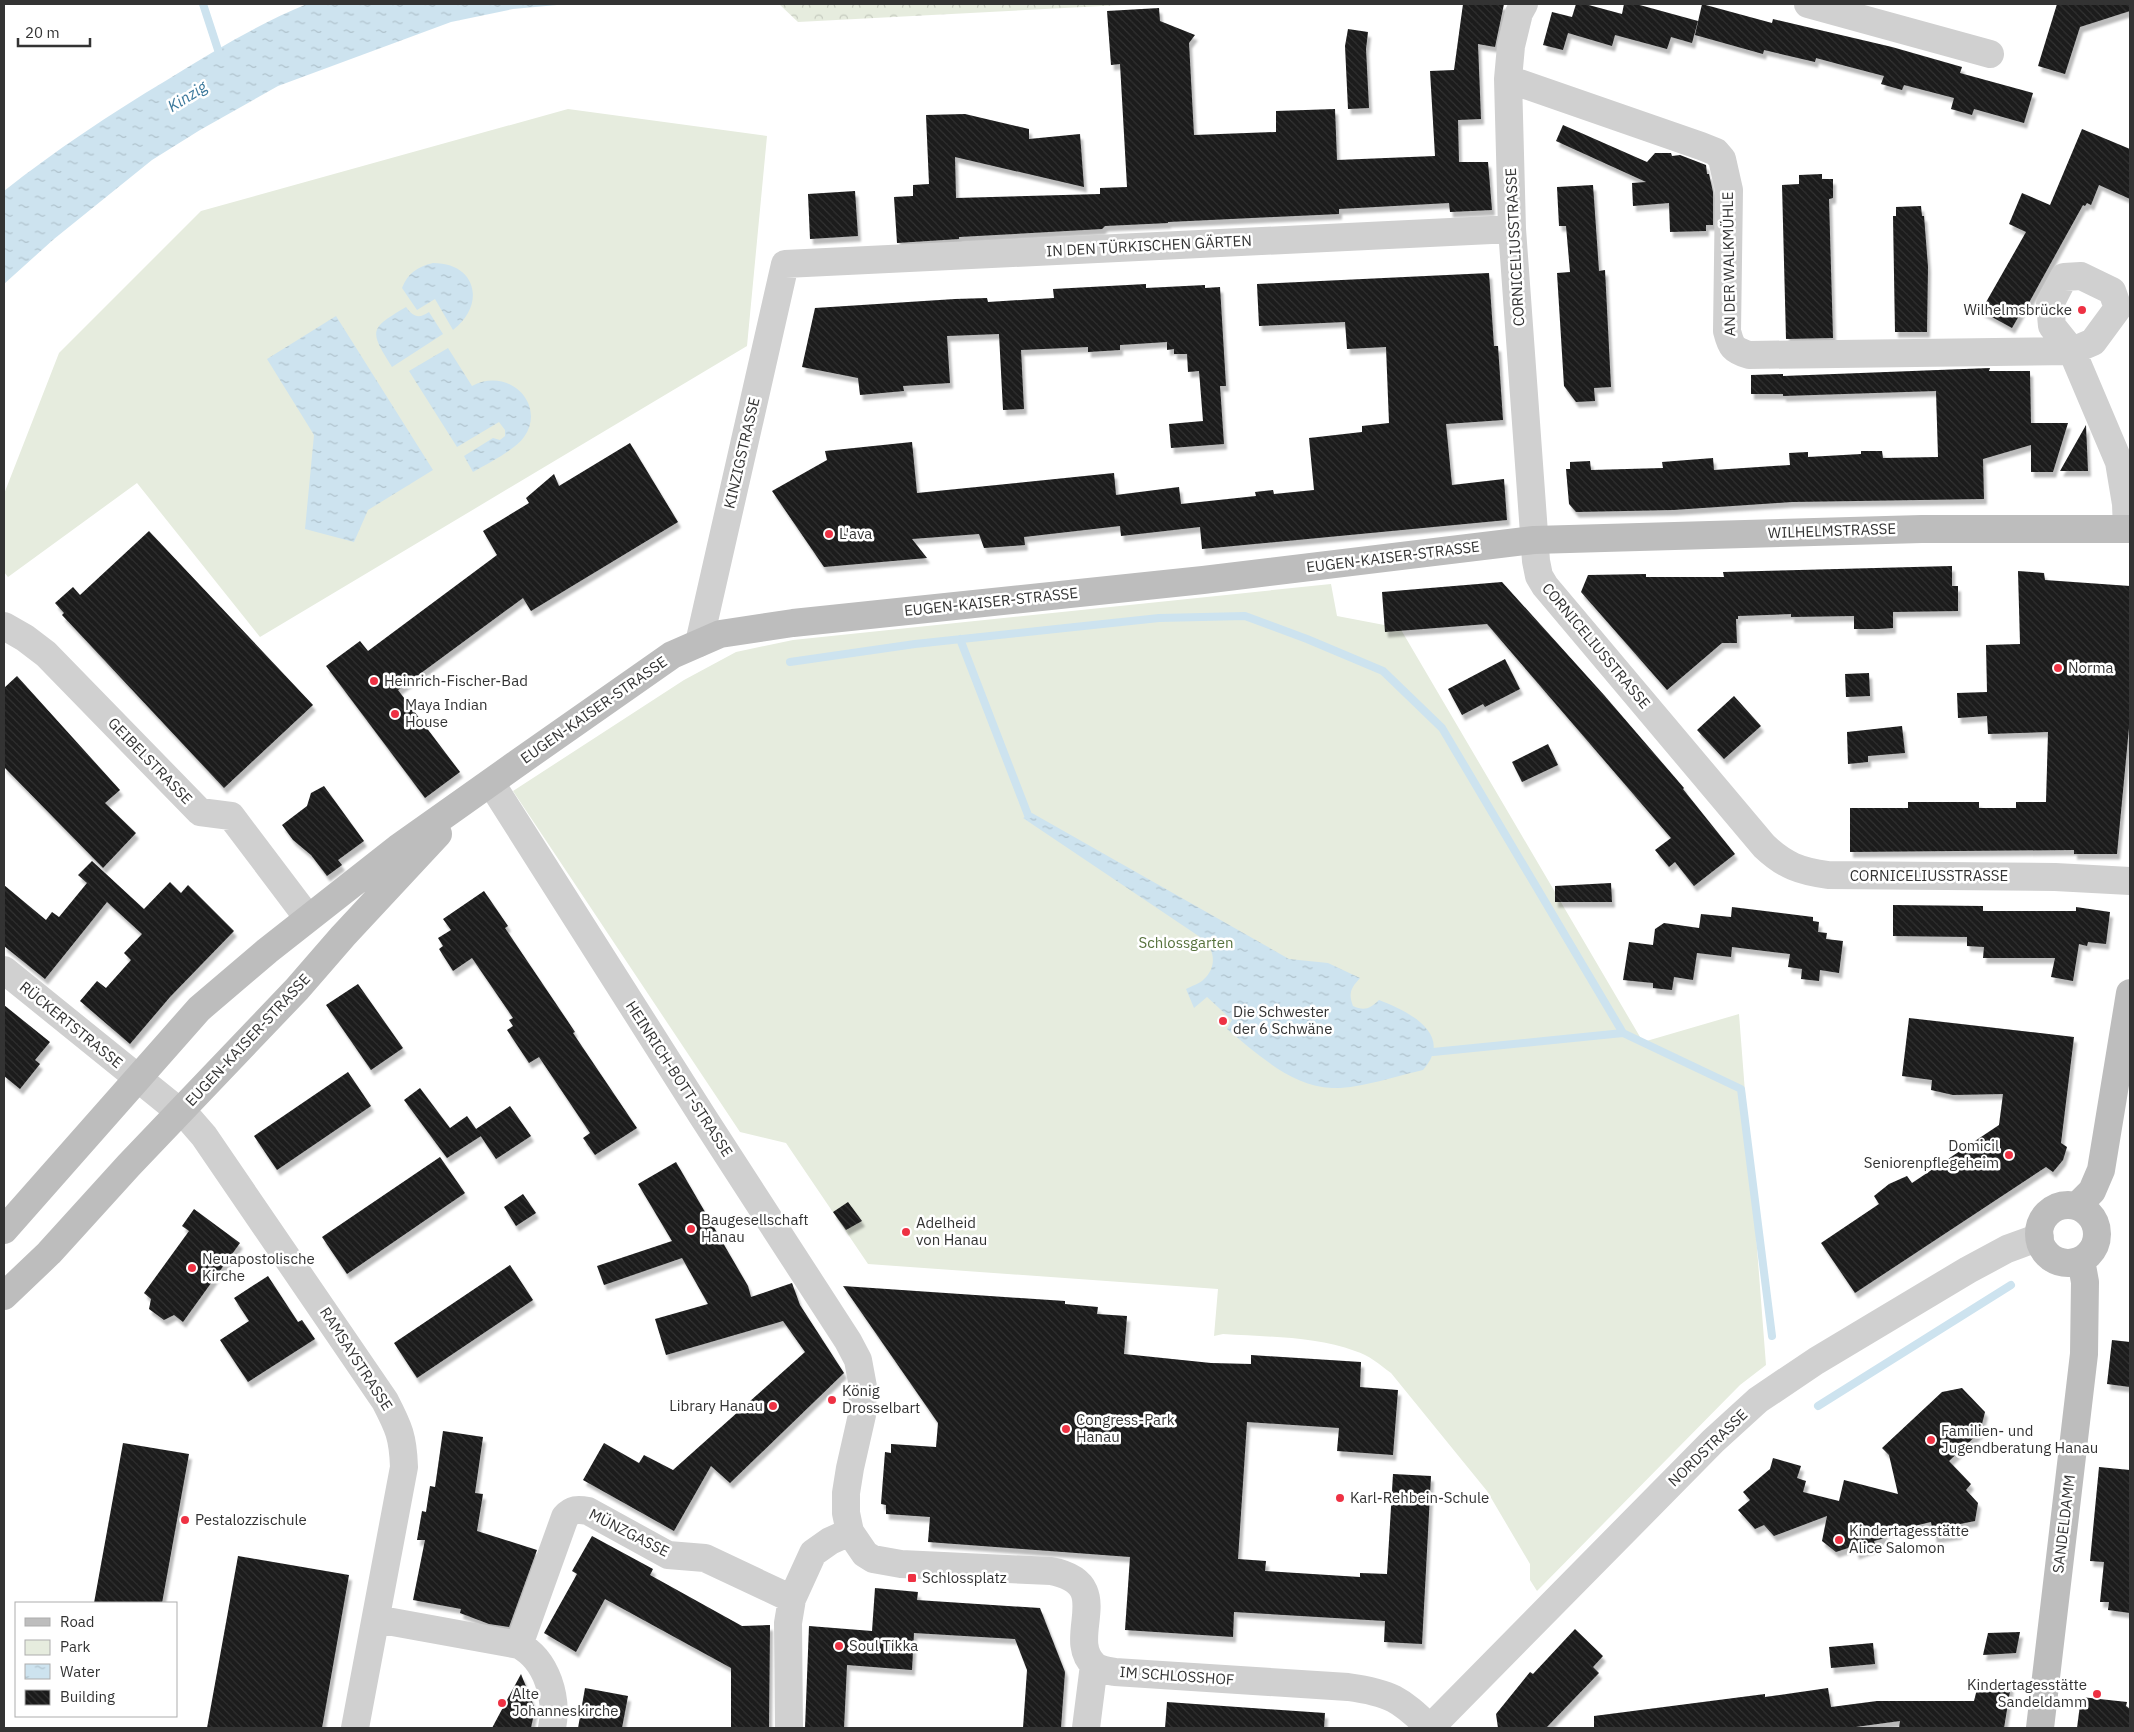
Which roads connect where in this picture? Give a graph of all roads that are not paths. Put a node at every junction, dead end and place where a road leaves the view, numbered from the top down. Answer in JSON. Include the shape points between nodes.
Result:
{"nodes":[{"id":1,"x":1524,"y":4,"type":"edge"},
{"id":2,"x":1808,"y":4,"type":"edge"},
{"id":3,"x":1871,"y":12,"type":"edge"},
{"id":4,"x":1990,"y":54,"type":"dead end"},
{"id":5,"x":1508,"y":79,"type":"junction"},
{"id":6,"x":1512,"y":229,"type":"junction"},
{"id":7,"x":785,"y":264,"type":"joint"},
{"id":8,"x":2129,"y":529,"type":"edge"},
{"id":9,"x":1534,"y":540,"type":"junction"},
{"id":10,"x":4,"y":626,"type":"edge"},
{"id":11,"x":699,"y":643,"type":"junction"},
{"id":12,"x":491,"y":783,"type":"junction"},
{"id":13,"x":2130,"y":881,"type":"edge"},
{"id":14,"x":308,"y":918,"type":"junction"},
{"id":15,"x":4,"y":970,"type":"edge"},
{"id":16,"x":2130,"y":993,"type":"edge"},
{"id":17,"x":138,"y":1079,"type":"junction"},
{"id":18,"x":180,"y":1112,"type":"junction"},
{"id":19,"x":2077,"y":1206,"type":"junction"},
{"id":20,"x":4,"y":1230,"type":"edge"},
{"id":21,"x":2040,"y":1238,"type":"junction"},
{"id":22,"x":2081,"y":1260,"type":"junction"},
{"id":23,"x":4,"y":1296,"type":"edge"},
{"id":24,"x":850,"y":1532,"type":"junction"},
{"id":25,"x":792,"y":1599,"type":"junction"},
{"id":26,"x":376,"y":1619,"type":"junction"},
{"id":27,"x":519,"y":1645,"type":"junction"},
{"id":28,"x":1094,"y":1665,"type":"junction"},
{"id":29,"x":355,"y":1728,"type":"edge"},
{"id":30,"x":552,"y":1728,"type":"edge"},
{"id":31,"x":789,"y":1728,"type":"edge"},
{"id":32,"x":1086,"y":1728,"type":"edge"},
{"id":33,"x":1430,"y":1728,"type":"edge"},
{"id":34,"x":2040,"y":1728,"type":"edge"}],
"edges":[{"from":1,"to":5,"type":"street","name":"CORNICELIUSSTRASSE","via":[[1511,46]]},
{"from":2,"to":3,"type":"street"},
{"from":3,"to":4,"type":"street"},
{"from":5,"to":6,"type":"street","name":"CORNICELIUSSTRASSE"},
{"from":5,"to":8,"type":"street","name":"AN DER WALKMÜHLE","via":[[1702,146],[1716,152],[1722,159],[1729,190],[1727,331],[1730,344],[1737,352],[1749,355],[2072,351],[2119,462]]},
{"from":6,"to":7,"type":"street","name":"IN DEN TÜRKISCHEN GÄRTEN"},
{"from":6,"to":9,"type":"street","name":"CORNICELIUSSTRASSE"},
{"from":7,"to":11,"type":"street","name":"KINZIGSTRASSE"},
{"from":8,"to":9,"type":"main road","name":"WILHELMSTRASSE","via":[[1922,529]]},
{"from":9,"to":11,"type":"main road","name":"EUGEN-KAISER-STRASSE","via":[[1193,581],[793,623],[720,634]]},
{"from":9,"to":13,"type":"street","name":"CORNICELIUSSTRASSE","via":[[1539,576],[1545,586],[1764,846],[1789,866],[1828,875],[2055,877]]},
{"from":10,"to":14,"type":"street","name":"GEIBELSTRASSE","via":[[46,654],[200,812],[231,816]]},
{"from":11,"to":12,"type":"main road","name":"EUGEN-KAISER-STRASSE","via":[[672,655]]},
{"from":12,"to":14,"type":"main road","name":"EUGEN-KAISER-STRASSE","via":[[398,848]]},
{"from":12,"to":18,"type":"main road","name":"EUGEN-KAISER-STRASSE","via":[[453,818]]},
{"from":12,"to":24,"type":"street","name":"HEINRICH-BOTT-STRASSE","via":[[858,1360],[863,1378],[862,1414],[846,1493]]},
{"from":14,"to":17,"type":"main road","name":"EUGEN-KAISER-STRASSE","via":[[199,1009]]},
{"from":15,"to":17,"type":"street","name":"RÜCKERTSTRASSE"},
{"from":16,"to":19,"type":"main road","via":[[2100,1170],[2092,1191]]},
{"from":17,"to":18,"type":"street","name":"RAMSAYSTRASSE"},
{"from":17,"to":20,"type":"main road","name":"EUGEN-KAISER-STRASSE"},
{"from":18,"to":23,"type":"main road","name":"EUGEN-KAISER-STRASSE","via":[[49,1253]]},
{"from":18,"to":26,"type":"street","name":"RAMSAYSTRASSE","via":[[204,1136],[364,1369],[385,1401],[403,1440],[404,1467]]},
{"from":19,"to":21,"type":"main road","via":[[2057,1206],[2049,1212],[2043,1220]]},
{"from":19,"to":22,"type":"main road","via":[[2086,1210],[2097,1227],[2095,1247]]},
{"from":21,"to":22,"type":"main road","via":[[2042,1246],[2055,1259]]},
{"from":21,"to":33,"type":"street","name":"NORDSTRASSE","via":[[2007,1249],[1968,1270],[1816,1361],[1758,1400],[1713,1441]]},
{"from":22,"to":34,"type":"main road","name":"SANDELDAMM","via":[[2085,1282],[2084,1354]]},
{"from":24,"to":25,"type":"street","via":[[813,1552]]},
{"from":24,"to":28,"type":"street","via":[[859,1547],[873,1559],[901,1564],[1066,1574],[1084,1590],[1085,1646]]},
{"from":25,"to":27,"type":"street","name":"MÜNZGASSE","via":[[706,1558],[668,1555],[588,1512],[571,1511],[564,1517]]},
{"from":25,"to":31,"type":"street","via":[[788,1622]]},
{"from":26,"to":27,"type":"street"},
{"from":26,"to":29,"type":"street","name":"RAMSAYSTRASSE"},
{"from":27,"to":30,"type":"street","via":[[530,1651],[548,1681],[554,1711]]},
{"from":28,"to":32,"type":"street"},
{"from":28,"to":33,"type":"street","name":"IM SCHLOSSHOF","via":[[1115,1672],[1371,1690],[1407,1706]]}]}
